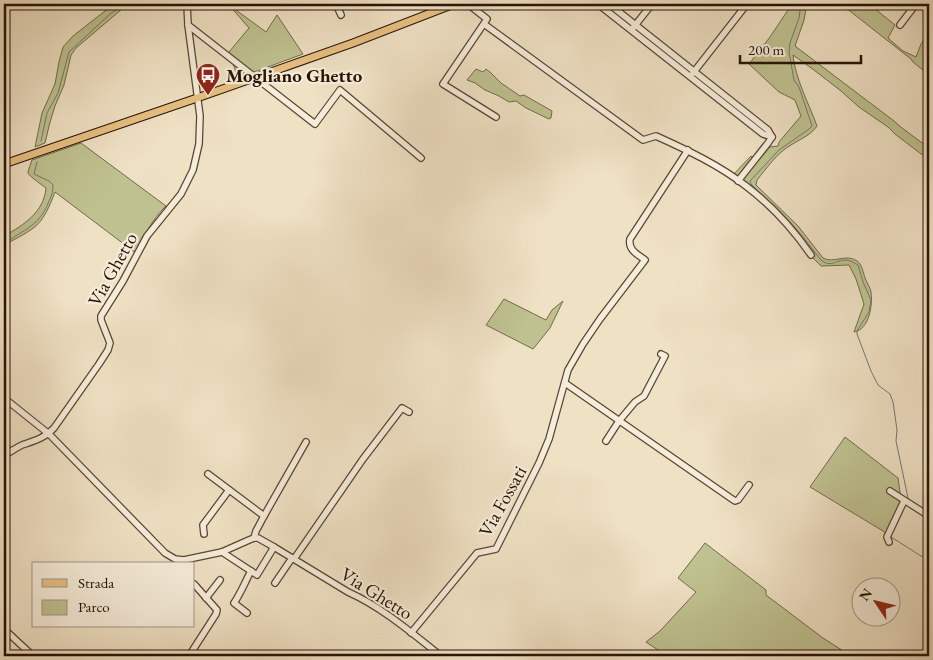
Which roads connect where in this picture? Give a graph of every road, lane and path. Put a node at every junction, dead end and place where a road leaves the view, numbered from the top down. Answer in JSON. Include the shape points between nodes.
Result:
{"nodes":[{"id":1,"x":187,"y":4,"type":"edge"},
{"id":2,"x":336,"y":4,"type":"edge"},
{"id":3,"x":454,"y":4,"type":"edge"},
{"id":4,"x":468,"y":4,"type":"edge"},
{"id":5,"x":598,"y":4,"type":"edge"},
{"id":6,"x":609,"y":4,"type":"edge"},
{"id":7,"x":652,"y":4,"type":"edge"},
{"id":8,"x":747,"y":4,"type":"edge"},
{"id":9,"x":916,"y":4,"type":"edge"},
{"id":10,"x":341,"y":14,"type":"dead end"},
{"id":11,"x":484,"y":24,"type":"junction"},
{"id":12,"x":188,"y":25,"type":"junction"},
{"id":13,"x":900,"y":25,"type":"dead end"},
{"id":14,"x":634,"y":27,"type":"junction"},
{"id":15,"x":692,"y":74,"type":"junction"},
{"id":16,"x":255,"y":77,"type":"junction"},
{"id":17,"x":197,"y":98,"type":"junction"},
{"id":18,"x":496,"y":117,"type":"dead end"},
{"id":19,"x":688,"y":150,"type":"junction"},
{"id":20,"x":421,"y":158,"type":"dead end"},
{"id":21,"x":4,"y":164,"type":"edge"},
{"id":22,"x":738,"y":181,"type":"junction"},
{"id":23,"x":811,"y":255,"type":"dead end"},
{"id":24,"x":661,"y":354,"type":"dead end"},
{"id":25,"x":565,"y":383,"type":"junction"},
{"id":26,"x":4,"y":398,"type":"edge"},
{"id":27,"x":409,"y":412,"type":"dead end"},
{"id":28,"x":619,"y":420,"type":"junction"},
{"id":29,"x":49,"y":434,"type":"junction"},
{"id":30,"x":606,"y":441,"type":"dead end"},
{"id":31,"x":306,"y":442,"type":"dead end"},
{"id":32,"x":4,"y":455,"type":"edge"},
{"id":33,"x":208,"y":474,"type":"dead end"},
{"id":34,"x":749,"y":485,"type":"dead end"},
{"id":35,"x":229,"y":490,"type":"junction"},
{"id":36,"x":890,"y":491,"type":"dead end"},
{"id":37,"x":906,"y":502,"type":"junction"},
{"id":38,"x":264,"y":516,"type":"junction"},
{"id":39,"x":929,"y":516,"type":"edge"},
{"id":40,"x":204,"y":534,"type":"dead end"},
{"id":41,"x":254,"y":538,"type":"junction"},
{"id":42,"x":890,"y":542,"type":"dead end"},
{"id":43,"x":274,"y":547,"type":"junction"},
{"id":44,"x":222,"y":552,"type":"junction"},
{"id":45,"x":293,"y":558,"type":"junction"},
{"id":46,"x":176,"y":561,"type":"edge"},
{"id":47,"x":251,"y":571,"type":"junction"},
{"id":48,"x":220,"y":580,"type":"dead end"},
{"id":49,"x":275,"y":583,"type":"dead end"},
{"id":50,"x":195,"y":585,"type":"edge"},
{"id":51,"x":206,"y":598,"type":"junction"},
{"id":52,"x":247,"y":613,"type":"dead end"},
{"id":53,"x":4,"y":629,"type":"edge"},
{"id":54,"x":411,"y":632,"type":"junction"},
{"id":55,"x":33,"y":656,"type":"edge"},
{"id":56,"x":189,"y":656,"type":"edge"},
{"id":57,"x":442,"y":656,"type":"edge"}],
"edges":[{"from":1,"to":12,"type":"street","name":"Via Ghetto"},
{"from":2,"to":10,"type":"street"},
{"from":3,"to":16,"type":"main road"},
{"from":4,"to":11,"type":"street","via":[[487,19]]},
{"from":5,"to":14,"type":"street"},
{"from":6,"to":14,"type":"street"},
{"from":7,"to":14,"type":"street"},
{"from":8,"to":15,"type":"street"},
{"from":9,"to":13,"type":"street"},
{"from":11,"to":18,"type":"street","via":[[443,84]]},
{"from":11,"to":19,"type":"street","via":[[643,140],[656,136]]},
{"from":12,"to":16,"type":"street"},
{"from":12,"to":17,"type":"street","name":"Via Ghetto"},
{"from":14,"to":15,"type":"street"},
{"from":15,"to":22,"type":"street","via":[[768,130],[772,137]]},
{"from":16,"to":17,"type":"main road"},
{"from":16,"to":20,"type":"street","via":[[315,124],[340,90]]},
{"from":17,"to":21,"type":"main road"},
{"from":17,"to":29,"type":"street","name":"Via Ghetto","via":[[199,144],[193,170],[181,194],[147,236],[101,316],[110,343],[108,350]]},
{"from":19,"to":22,"type":"street"},
{"from":19,"to":25,"type":"street","name":"Via Fossati","via":[[630,239],[631,249],[646,260],[600,318],[568,370]]},
{"from":22,"to":23,"type":"street","via":[[775,212]]},
{"from":24,"to":28,"type":"street","via":[[665,356],[644,396]]},
{"from":25,"to":28,"type":"street"},
{"from":25,"to":54,"type":"street","name":"Via Fossati","via":[[540,463],[496,549],[477,553]]},
{"from":26,"to":29,"type":"street"},
{"from":27,"to":45,"type":"street","via":[[402,408]]},
{"from":28,"to":30,"type":"street"},
{"from":28,"to":34,"type":"street","via":[[732,500],[738,500]]},
{"from":29,"to":32,"type":"street"},
{"from":29,"to":46,"type":"street"},
{"from":31,"to":38,"type":"street"},
{"from":33,"to":35,"type":"street"},
{"from":35,"to":38,"type":"street"},
{"from":35,"to":40,"type":"street","via":[[203,525]]},
{"from":36,"to":37,"type":"street"},
{"from":37,"to":39,"type":"street"},
{"from":37,"to":42,"type":"street","via":[[887,537]]},
{"from":38,"to":41,"type":"street"},
{"from":41,"to":43,"type":"street","name":"Via Ghetto"},
{"from":41,"to":44,"type":"street"},
{"from":43,"to":45,"type":"street","name":"Via Ghetto"},
{"from":43,"to":47,"type":"street","via":[[257,575]]},
{"from":44,"to":46,"type":"street"},
{"from":44,"to":47,"type":"street"},
{"from":45,"to":49,"type":"street"},
{"from":45,"to":54,"type":"street","name":"Via Ghetto"},
{"from":47,"to":52,"type":"street","via":[[234,604]]},
{"from":48,"to":51,"type":"street"},
{"from":50,"to":51,"type":"street"},
{"from":51,"to":56,"type":"street","via":[[218,610]]},
{"from":53,"to":55,"type":"street"},
{"from":54,"to":57,"type":"street","name":"Via Ghetto"}]}
